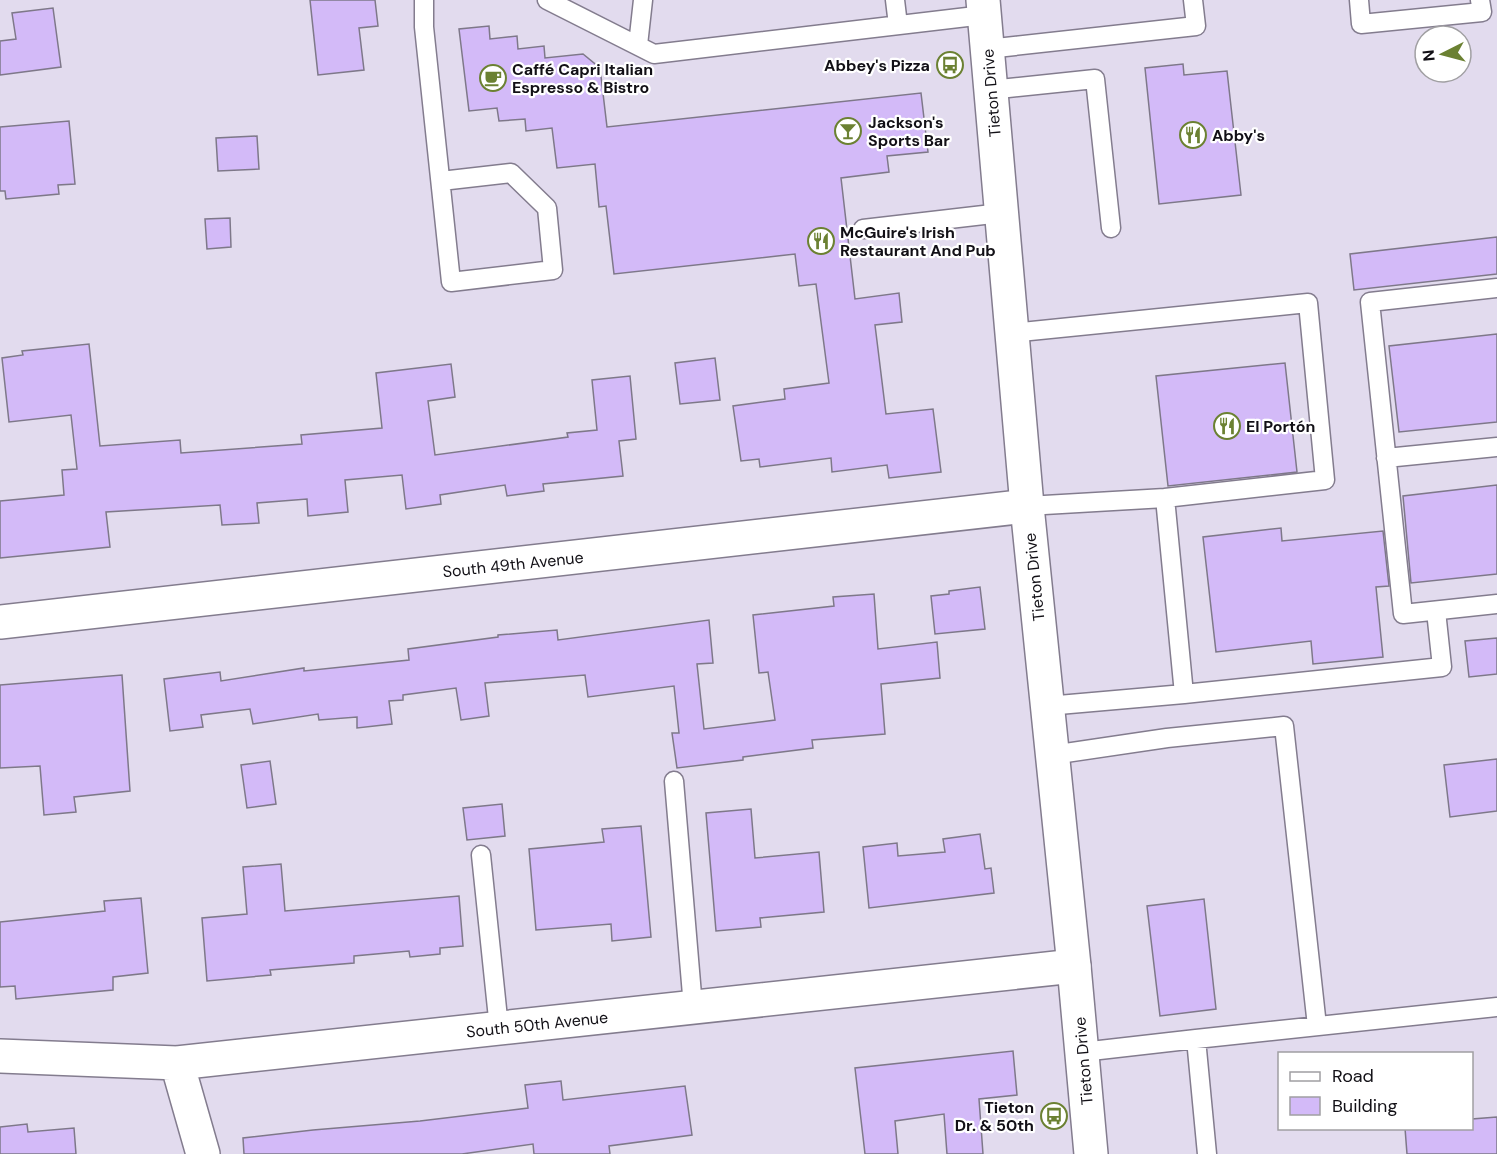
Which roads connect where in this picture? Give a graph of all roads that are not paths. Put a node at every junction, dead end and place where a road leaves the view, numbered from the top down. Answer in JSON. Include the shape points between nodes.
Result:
{"nodes":[{"id":1,"x":424,"y":0,"type":"edge"},
{"id":2,"x":547,"y":0,"type":"edge"},
{"id":3,"x":643,"y":0,"type":"edge"},
{"id":4,"x":895,"y":0,"type":"edge"},
{"id":5,"x":1193,"y":0,"type":"edge"},
{"id":6,"x":1359,"y":0,"type":"edge"},
{"id":7,"x":1480,"y":0,"type":"edge"},
{"id":8,"x":983,"y":7,"type":"edge"},
{"id":9,"x":898,"y":25,"type":"junction"},
{"id":10,"x":638,"y":45,"type":"junction"},
{"id":11,"x":987,"y":49,"type":"junction"},
{"id":12,"x":990,"y":90,"type":"junction"},
{"id":13,"x":441,"y":181,"type":"junction"},
{"id":14,"x":1001,"y":213,"type":"junction"},
{"id":15,"x":1111,"y":228,"type":"dead end"},
{"id":16,"x":862,"y":229,"type":"dead end"},
{"id":17,"x":1497,"y":288,"type":"edge"},
{"id":18,"x":1011,"y":333,"type":"junction"},
{"id":19,"x":1497,"y":447,"type":"edge"},
{"id":20,"x":1386,"y":459,"type":"junction"},
{"id":21,"x":1165,"y":498,"type":"junction"},
{"id":22,"x":1027,"y":506,"type":"junction"},
{"id":23,"x":1497,"y":604,"type":"edge"},
{"id":24,"x":1436,"y":611,"type":"junction"},
{"id":25,"x":0,"y":622,"type":"edge"},
{"id":26,"x":1184,"y":694,"type":"junction"},
{"id":27,"x":1047,"y":706,"type":"junction"},
{"id":28,"x":1052,"y":755,"type":"junction"},
{"id":29,"x":674,"y":781,"type":"dead end"},
{"id":30,"x":481,"y":855,"type":"dead end"},
{"id":31,"x":1074,"y":966,"type":"junction"},
{"id":32,"x":693,"y":1007,"type":"junction"},
{"id":33,"x":1497,"y":1007,"type":"edge"},
{"id":34,"x":1317,"y":1026,"type":"junction"},
{"id":35,"x":500,"y":1028,"type":"junction"},
{"id":36,"x":1196,"y":1039,"type":"junction"},
{"id":37,"x":1082,"y":1052,"type":"junction"},
{"id":38,"x":0,"y":1056,"type":"edge"},
{"id":39,"x":177,"y":1063,"type":"junction"},
{"id":40,"x":203,"y":1154,"type":"edge"},
{"id":41,"x":1091,"y":1154,"type":"edge"},
{"id":42,"x":1207,"y":1154,"type":"edge"}],
"edges":[{"from":1,"to":13,"type":"lane"},
{"from":2,"to":10,"type":"lane"},
{"from":3,"to":10,"type":"lane"},
{"from":4,"to":9,"type":"lane"},
{"from":5,"to":11,"type":"lane","via":[[1196,26]]},
{"from":6,"to":7,"type":"lane","via":[[1361,24],[1482,12]]},
{"from":8,"to":9,"type":"lane"},
{"from":8,"to":11,"type":"street","name":"Tieton Drive"},
{"from":9,"to":10,"type":"lane","via":[[654,54]]},
{"from":11,"to":12,"type":"street","name":"Tieton Drive"},
{"from":12,"to":14,"type":"street","name":"Tieton Drive"},
{"from":12,"to":15,"type":"lane","via":[[1095,79]]},
{"from":13,"to":13,"type":"lane","via":[[451,282],[553,270],[547,208],[511,172]]},
{"from":14,"to":16,"type":"lane"},
{"from":14,"to":18,"type":"street","name":"Tieton Drive"},
{"from":17,"to":20,"type":"lane","via":[[1370,302]]},
{"from":18,"to":21,"type":"lane","via":[[1308,303],[1325,480]]},
{"from":18,"to":22,"type":"street","name":"Tieton Drive"},
{"from":19,"to":20,"type":"lane"},
{"from":20,"to":24,"type":"lane","via":[[1403,614]]},
{"from":21,"to":22,"type":"lane"},
{"from":21,"to":26,"type":"lane"},
{"from":22,"to":25,"type":"street","name":"South 49th Avenue"},
{"from":22,"to":27,"type":"street","name":"Tieton Drive"},
{"from":23,"to":24,"type":"lane"},
{"from":24,"to":26,"type":"lane","via":[[1442,667]]},
{"from":26,"to":27,"type":"lane"},
{"from":27,"to":28,"type":"street","name":"Tieton Drive"},
{"from":28,"to":31,"type":"street","name":"Tieton Drive"},
{"from":28,"to":34,"type":"lane","via":[[1284,726]]},
{"from":29,"to":32,"type":"lane"},
{"from":30,"to":35,"type":"lane"},
{"from":31,"to":32,"type":"street","name":"South 50th Avenue"},
{"from":31,"to":37,"type":"street","name":"Tieton Drive"},
{"from":32,"to":35,"type":"street","name":"South 50th Avenue"},
{"from":33,"to":34,"type":"lane"},
{"from":34,"to":36,"type":"lane"},
{"from":35,"to":39,"type":"street","name":"South 50th Avenue"},
{"from":36,"to":37,"type":"lane"},
{"from":36,"to":42,"type":"lane"},
{"from":37,"to":41,"type":"street","name":"Tieton Drive"},
{"from":38,"to":39,"type":"street","name":"South 50th Avenue"},
{"from":39,"to":40,"type":"street"}]}
